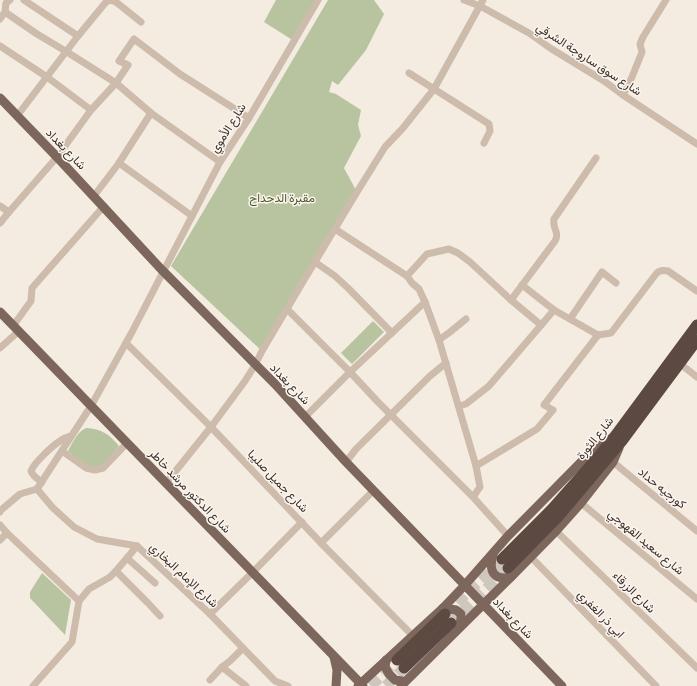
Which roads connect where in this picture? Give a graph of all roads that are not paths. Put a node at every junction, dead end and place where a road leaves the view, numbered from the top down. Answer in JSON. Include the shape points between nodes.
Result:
{"nodes":[{"id":1,"x":24,"y":0,"type":"edge"},
{"id":2,"x":318,"y":0,"type":"edge"},
{"id":3,"x":464,"y":0,"type":"edge"},
{"id":4,"x":666,"y":0,"type":"edge"},
{"id":5,"x":6,"y":1,"type":"edge"},
{"id":6,"x":482,"y":3,"type":"edge"},
{"id":7,"x":5,"y":12,"type":"junction"},
{"id":8,"x":0,"y":19,"type":"edge"},
{"id":9,"x":141,"y":22,"type":"dead end"},
{"id":10,"x":78,"y":36,"type":"junction"},
{"id":11,"x":0,"y":46,"type":"edge"},
{"id":12,"x":67,"y":52,"type":"junction"},
{"id":13,"x":409,"y":73,"type":"dead end"},
{"id":14,"x":47,"y":77,"type":"junction"},
{"id":15,"x":116,"y":83,"type":"junction"},
{"id":16,"x":434,"y":89,"type":"junction"},
{"id":17,"x":623,"y":95,"type":"junction"},
{"id":18,"x":0,"y":98,"type":"edge"},
{"id":19,"x":91,"y":110,"type":"junction"},
{"id":20,"x":151,"y":113,"type":"junction"},
{"id":21,"x":17,"y":116,"type":"junction"},
{"id":22,"x":248,"y":118,"type":"junction"},
{"id":23,"x":484,"y":143,"type":"dead end"},
{"id":24,"x":697,"y":144,"type":"edge"},
{"id":25,"x":57,"y":157,"type":"junction"},
{"id":26,"x":596,"y":158,"type":"dead end"},
{"id":27,"x":220,"y":162,"type":"junction"},
{"id":28,"x":119,"y":163,"type":"junction"},
{"id":29,"x":94,"y":196,"type":"junction"},
{"id":30,"x":0,"y":206,"type":"edge"},
{"id":31,"x":104,"y":206,"type":"junction"},
{"id":32,"x":8,"y":212,"type":"junction"},
{"id":33,"x":192,"y":216,"type":"junction"},
{"id":34,"x":0,"y":223,"type":"edge"},
{"id":35,"x":335,"y":229,"type":"junction"},
{"id":36,"x":315,"y":262,"type":"junction"},
{"id":37,"x":164,"y":272,"type":"junction"},
{"id":38,"x":408,"y":276,"type":"junction"},
{"id":39,"x":616,"y":283,"type":"dead end"},
{"id":40,"x":522,"y":285,"type":"junction"},
{"id":41,"x":697,"y":291,"type":"edge"},
{"id":42,"x":511,"y":300,"type":"junction"},
{"id":43,"x":425,"y":302,"type":"junction"},
{"id":44,"x":287,"y":309,"type":"junction"},
{"id":45,"x":554,"y":310,"type":"junction"},
{"id":46,"x":0,"y":312,"type":"edge"},
{"id":47,"x":466,"y":319,"type":"dead end"},
{"id":48,"x":570,"y":319,"type":"junction"},
{"id":49,"x":697,"y":325,"type":"edge"},
{"id":50,"x":541,"y":326,"type":"junction"},
{"id":51,"x":16,"y":328,"type":"junction"},
{"id":52,"x":392,"y":333,"type":"junction"},
{"id":53,"x":598,"y":335,"type":"junction"},
{"id":54,"x":439,"y":340,"type":"junction"},
{"id":55,"x":697,"y":340,"type":"edge"},
{"id":56,"x":126,"y":343,"type":"junction"},
{"id":57,"x":0,"y":348,"type":"edge"},
{"id":58,"x":446,"y":363,"type":"junction"},
{"id":59,"x":679,"y":363,"type":"junction"},
{"id":60,"x":255,"y":366,"type":"junction"},
{"id":61,"x":350,"y":372,"type":"junction"},
{"id":62,"x":697,"y":377,"type":"edge"},
{"id":63,"x":91,"y":406,"type":"junction"},
{"id":64,"x":459,"y":406,"type":"junction"},
{"id":65,"x":391,"y":415,"type":"junction"},
{"id":66,"x":305,"y":417,"type":"junction"},
{"id":67,"x":211,"y":427,"type":"junction"},
{"id":68,"x":71,"y":436,"type":"junction"},
{"id":69,"x":619,"y":438,"type":"junction"},
{"id":70,"x":127,"y":443,"type":"junction"},
{"id":71,"x":62,"y":451,"type":"junction"},
{"id":72,"x":346,"y":462,"type":"junction"},
{"id":73,"x":613,"y":462,"type":"junction"},
{"id":74,"x":476,"y":466,"type":"junction"},
{"id":75,"x":42,"y":482,"type":"junction"},
{"id":76,"x":166,"y":483,"type":"junction"},
{"id":77,"x":38,"y":489,"type":"junction"},
{"id":78,"x":373,"y":491,"type":"junction"},
{"id":79,"x":473,"y":497,"type":"junction"},
{"id":80,"x":581,"y":503,"type":"junction"},
{"id":81,"x":0,"y":512,"type":"edge"},
{"id":82,"x":302,"y":522,"type":"junction"},
{"id":83,"x":0,"y":525,"type":"edge"},
{"id":84,"x":556,"y":531,"type":"junction"},
{"id":85,"x":697,"y":531,"type":"edge"},
{"id":86,"x":7,"y":532,"type":"junction"},
{"id":87,"x":508,"y":536,"type":"junction"},
{"id":88,"x":0,"y":540,"type":"edge"},
{"id":89,"x":321,"y":542,"type":"junction"},
{"id":90,"x":137,"y":546,"type":"junction"},
{"id":91,"x":530,"y":557,"type":"junction"},
{"id":92,"x":127,"y":558,"type":"junction"},
{"id":93,"x":504,"y":564,"type":"junction"},
{"id":94,"x":116,"y":571,"type":"junction"},
{"id":95,"x":253,"y":572,"type":"junction"},
{"id":96,"x":155,"y":583,"type":"dead end"},
{"id":97,"x":464,"y":586,"type":"junction"},
{"id":98,"x":697,"y":599,"type":"edge"},
{"id":99,"x":79,"y":601,"type":"junction"},
{"id":100,"x":483,"y":604,"type":"junction"},
{"id":101,"x":444,"y":611,"type":"junction"},
{"id":102,"x":210,"y":614,"type":"junction"},
{"id":103,"x":160,"y":616,"type":"dead end"},
{"id":104,"x":455,"y":626,"type":"junction"},
{"id":105,"x":412,"y":636,"type":"junction"},
{"id":106,"x":243,"y":648,"type":"junction"},
{"id":107,"x":333,"y":656,"type":"junction"},
{"id":108,"x":396,"y":663,"type":"junction"},
{"id":109,"x":222,"y":667,"type":"junction"},
{"id":110,"x":697,"y":668,"type":"edge"},
{"id":111,"x":210,"y":680,"type":"dead end"},
{"id":112,"x":404,"y":682,"type":"edge"},
{"id":113,"x":32,"y":686,"type":"edge"},
{"id":114,"x":246,"y":686,"type":"edge"},
{"id":115,"x":288,"y":686,"type":"edge"},
{"id":116,"x":336,"y":686,"type":"edge"},
{"id":117,"x":363,"y":686,"type":"edge"},
{"id":118,"x":390,"y":686,"type":"edge"},
{"id":119,"x":562,"y":686,"type":"edge"},
{"id":120,"x":656,"y":686,"type":"edge"}],
"edges":[{"from":1,"to":10,"type":"street"},
{"from":2,"to":22,"type":"street","name":"شارع الأموي"},
{"from":3,"to":6,"type":"street","name":"شارع سوق ساروجة الشرقي"},
{"from":4,"to":17,"type":"street","via":[[643,37],[640,44],[642,52]]},
{"from":5,"to":7,"type":"street"},
{"from":6,"to":16,"type":"street"},
{"from":6,"to":17,"type":"street","name":"شارع سوق ساروجة الشرقي"},
{"from":7,"to":8,"type":"street"},
{"from":7,"to":12,"type":"street"},
{"from":9,"to":10,"type":"street","via":[[116,2],[109,0]]},
{"from":10,"to":12,"type":"street"},
{"from":11,"to":14,"type":"street"},
{"from":12,"to":14,"type":"street"},
{"from":12,"to":15,"type":"street"},
{"from":13,"to":16,"type":"street"},
{"from":14,"to":19,"type":"street"},
{"from":14,"to":21,"type":"street"},
{"from":15,"to":19,"type":"street"},
{"from":15,"to":20,"type":"street"},
{"from":15,"to":22,"type":"street","via":[[128,65],[119,61],[134,38],[180,74]]},
{"from":16,"to":23,"type":"street","via":[[489,124],[490,131]]},
{"from":16,"to":35,"type":"street","via":[[385,147]]},
{"from":17,"to":24,"type":"street","name":"شارع سوق ساروجة الشرقي"},
{"from":18,"to":21,"type":"main road","name":"شارع بغداد"},
{"from":19,"to":25,"type":"street"},
{"from":20,"to":27,"type":"street"},
{"from":20,"to":28,"type":"street"},
{"from":21,"to":25,"type":"main road","name":"شارع بغداد"},
{"from":22,"to":27,"type":"street","name":"شارع الأموي"},
{"from":25,"to":29,"type":"main road","name":"شارع بغداد"},
{"from":25,"to":32,"type":"street"},
{"from":26,"to":40,"type":"street","via":[[554,219],[553,224],[557,232],[555,241]]},
{"from":27,"to":33,"type":"street","name":"شارع الأموي"},
{"from":28,"to":29,"type":"street"},
{"from":28,"to":33,"type":"street"},
{"from":29,"to":31,"type":"main road","name":"شارع بغداد"},
{"from":30,"to":32,"type":"street"},
{"from":31,"to":37,"type":"main road","name":"شارع بغداد"},
{"from":31,"to":51,"type":"street","via":[[32,288],[31,301]]},
{"from":32,"to":34,"type":"street"},
{"from":33,"to":37,"type":"street","name":"شارع الأموي"},
{"from":35,"to":36,"type":"street"},
{"from":35,"to":38,"type":"street"},
{"from":36,"to":44,"type":"street"},
{"from":36,"to":52,"type":"street","via":[[335,276]]},
{"from":37,"to":56,"type":"street","name":"شارع الأموي"},
{"from":37,"to":60,"type":"main road","name":"شارع بغداد"},
{"from":38,"to":42,"type":"street","via":[[427,254],[449,249],[470,262]]},
{"from":38,"to":43,"type":"street","via":[[419,289]]},
{"from":39,"to":48,"type":"street","via":[[602,272]]},
{"from":40,"to":42,"type":"street"},
{"from":40,"to":45,"type":"street"},
{"from":41,"to":53,"type":"street","via":[[668,271],[660,271],[611,333]]},
{"from":42,"to":50,"type":"street"},
{"from":43,"to":52,"type":"street"},
{"from":43,"to":54,"type":"street"},
{"from":44,"to":60,"type":"street"},
{"from":44,"to":61,"type":"street"},
{"from":45,"to":48,"type":"street"},
{"from":45,"to":50,"type":"street"},
{"from":46,"to":51,"type":"main road","name":"شارع الدكتور مرشد خاطر"},
{"from":47,"to":54,"type":"street"},
{"from":48,"to":53,"type":"street"},
{"from":49,"to":69,"type":"highway","name":"شارع الثورة"},
{"from":50,"to":64,"type":"street","via":[[489,386],[466,404]]},
{"from":51,"to":57,"type":"street"},
{"from":51,"to":63,"type":"main road","name":"شارع الدكتور مرشد خاطر"},
{"from":52,"to":61,"type":"street"},
{"from":53,"to":74,"type":"street","via":[[544,405],[553,410],[537,430]]},
{"from":54,"to":58,"type":"street"},
{"from":55,"to":59,"type":"highway","name":"شارع الثورة"},
{"from":56,"to":63,"type":"street","name":"شارع الأموي"},
{"from":56,"to":67,"type":"street","name":"شارع جميل صليبا"},
{"from":58,"to":64,"type":"street"},
{"from":58,"to":65,"type":"street"},
{"from":59,"to":62,"type":"street"},
{"from":59,"to":69,"type":"highway","name":"شارع الثورة"},
{"from":60,"to":66,"type":"main road","name":"شارع بغداد"},
{"from":60,"to":67,"type":"street"},
{"from":61,"to":65,"type":"street"},
{"from":61,"to":66,"type":"street"},
{"from":63,"to":68,"type":"street"},
{"from":63,"to":70,"type":"main road","name":"شارع الدكتور مرشد خاطر"},
{"from":64,"to":74,"type":"street"},
{"from":65,"to":72,"type":"street","via":[[356,448]]},
{"from":65,"to":79,"type":"street"},
{"from":66,"to":72,"type":"main road","name":"شارع بغداد"},
{"from":67,"to":76,"type":"street"},
{"from":67,"to":82,"type":"street","name":"شارع جميل صليبا"},
{"from":68,"to":71,"type":"street"},
{"from":68,"to":75,"type":"street","via":[[58,442],[31,468],[33,475]]},
{"from":69,"to":73,"type":"main road"},
{"from":69,"to":87,"type":"main road","via":[[593,450]]},
{"from":69,"to":93,"type":"highway","name":"شارع الثورة","via":[[558,517]]},
{"from":70,"to":71,"type":"street","via":[[104,468],[96,470],[86,468]]},
{"from":70,"to":76,"type":"main road","name":"شارع الدكتور مرشد خاطر"},
{"from":71,"to":75,"type":"street"},
{"from":72,"to":78,"type":"main road","name":"شارع بغداد"},
{"from":73,"to":80,"type":"main road"},
{"from":73,"to":85,"type":"street","name":"كورجيه حداد"},
{"from":74,"to":79,"type":"street","via":[[480,486]]},
{"from":75,"to":77,"type":"street"},
{"from":76,"to":95,"type":"main road","name":"شارع الدكتور مرشد خاطر"},
{"from":77,"to":81,"type":"street","via":[[20,494]]},
{"from":77,"to":90,"type":"street","name":"شارع الإمام البخاري","via":[[53,508],[74,527],[97,539]]},
{"from":78,"to":89,"type":"street"},
{"from":78,"to":97,"type":"main road","name":"شارع بغداد"},
{"from":79,"to":87,"type":"street"},
{"from":80,"to":84,"type":"main road"},
{"from":80,"to":98,"type":"street","name":"شارع سعيد القهوجي"},
{"from":82,"to":89,"type":"street","name":"شارع جميل صليبا"},
{"from":82,"to":95,"type":"street"},
{"from":83,"to":86,"type":"street"},
{"from":84,"to":91,"type":"main road"},
{"from":84,"to":110,"type":"street","name":"شارع الزرقاء"},
{"from":86,"to":88,"type":"street"},
{"from":86,"to":99,"type":"street"},
{"from":87,"to":93,"type":"main road"},
{"from":89,"to":105,"type":"street","name":"شارع جميل صليبا"},
{"from":90,"to":92,"type":"street"},
{"from":90,"to":102,"type":"street","name":"شارع الإمام البخاري"},
{"from":91,"to":93,"type":"main road"},
{"from":91,"to":120,"type":"street","name":"ابي ذر الغفري"},
{"from":92,"to":94,"type":"street"},
{"from":92,"to":96,"type":"street"},
{"from":93,"to":97,"type":"main road"},
{"from":93,"to":100,"type":"main road"},
{"from":94,"to":99,"type":"street","via":[[88,589]]},
{"from":94,"to":103,"type":"street"},
{"from":95,"to":102,"type":"street"},
{"from":95,"to":107,"type":"main road","name":"شارع الدكتور مرشد خاطر"},
{"from":97,"to":100,"type":"main road","name":"شارع بغداد"},
{"from":97,"to":101,"type":"main road"},
{"from":99,"to":113,"type":"street","via":[[72,642]]},
{"from":100,"to":104,"type":"main road"},
{"from":100,"to":119,"type":"main road","name":"شارع بغداد"},
{"from":101,"to":104,"type":"main road","via":[[456,610],[461,614],[461,619]]},
{"from":101,"to":105,"type":"main road"},
{"from":101,"to":108,"type":"highway"},
{"from":102,"to":106,"type":"street","name":"شارع الإمام البخاري"},
{"from":104,"to":108,"type":"highway"},
{"from":104,"to":112,"type":"main road"},
{"from":105,"to":108,"type":"main road"},
{"from":106,"to":109,"type":"street"},
{"from":106,"to":115,"type":"street","name":"شارع الإمام البخاري","via":[[275,681]]},
{"from":107,"to":116,"type":"main road","via":[[337,670]]},
{"from":107,"to":117,"type":"main road","name":"شارع الدكتور مرشد خاطر"},
{"from":108,"to":112,"type":"main road","via":[[385,667],[395,680]]},
{"from":108,"to":117,"type":"main road"},
{"from":109,"to":111,"type":"street"},
{"from":109,"to":114,"type":"street"},
{"from":112,"to":118,"type":"main road"}]}
